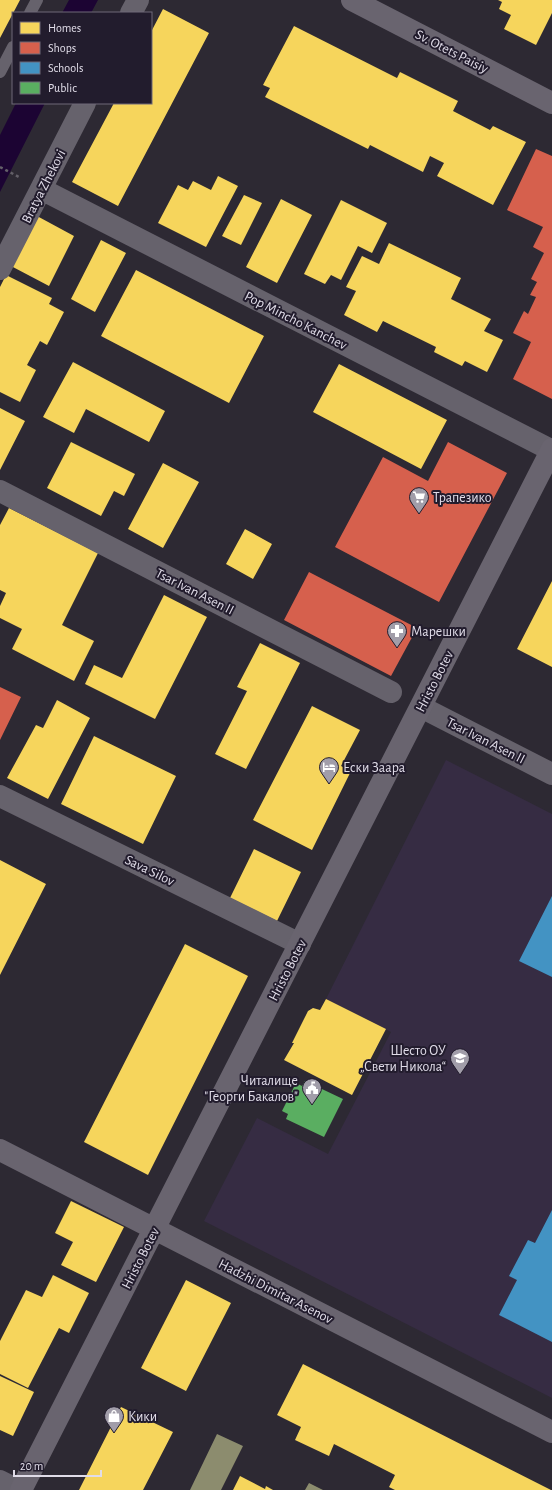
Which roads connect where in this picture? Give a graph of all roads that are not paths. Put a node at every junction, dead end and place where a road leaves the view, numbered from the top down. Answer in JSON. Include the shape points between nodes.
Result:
{"nodes":[{"id":1,"x":37,"y":0,"type":"edge"},
{"id":2,"x":138,"y":0,"type":"edge"},
{"id":3,"x":352,"y":0,"type":"edge"},
{"id":4,"x":31,"y":12,"type":"edge"},
{"id":5,"x":132,"y":12,"type":"edge"},
{"id":6,"x":12,"y":49,"type":"edge"},
{"id":7,"x":0,"y":72,"type":"edge"},
{"id":8,"x":552,"y":103,"type":"edge"},
{"id":9,"x":84,"y":104,"type":"edge"},
{"id":10,"x":33,"y":184,"type":"junction"},
{"id":11,"x":0,"y":269,"type":"edge"},
{"id":12,"x":552,"y":450,"type":"edge"},
{"id":13,"x":0,"y":491,"type":"edge"},
{"id":14,"x":391,"y":692,"type":"dead end"},
{"id":15,"x":421,"y":707,"type":"junction"},
{"id":16,"x":552,"y":774,"type":"edge"},
{"id":17,"x":0,"y":796,"type":"edge"},
{"id":18,"x":300,"y":944,"type":"junction"},
{"id":19,"x":0,"y":1150,"type":"edge"},
{"id":20,"x":155,"y":1229,"type":"junction"},
{"id":21,"x":552,"y":1432,"type":"edge"},
{"id":22,"x":0,"y":1480,"type":"edge"},
{"id":23,"x":20,"y":1490,"type":"edge"}],
"edges":[{"from":1,"to":4,"type":"lane"},
{"from":2,"to":5,"type":"street"},
{"from":3,"to":8,"type":"street","name":"Sv. Otets Paisiy"},
{"from":6,"to":7,"type":"lane"},
{"from":9,"to":10,"type":"street","name":"Bratya Zhekovi"},
{"from":10,"to":11,"type":"street","name":"Bratya Zhekovi"},
{"from":10,"to":12,"type":"street","name":"Pop Mincho Kanchev"},
{"from":12,"to":15,"type":"street","name":"Hristo Botev"},
{"from":13,"to":14,"type":"street","name":"Tsar Ivan Asen II"},
{"from":15,"to":16,"type":"street","name":"Tsar Ivan Asen II"},
{"from":15,"to":18,"type":"street","name":"Hristo Botev"},
{"from":17,"to":18,"type":"street","name":"Sava Silov"},
{"from":18,"to":20,"type":"street","name":"Hristo Botev"},
{"from":19,"to":20,"type":"street","name":"Hadzhi Dimitar Asenov"},
{"from":20,"to":21,"type":"street","name":"Hadzhi Dimitar Asenov"},
{"from":20,"to":23,"type":"street","name":"Hristo Botev"},
{"from":22,"to":23,"type":"street"}]}
